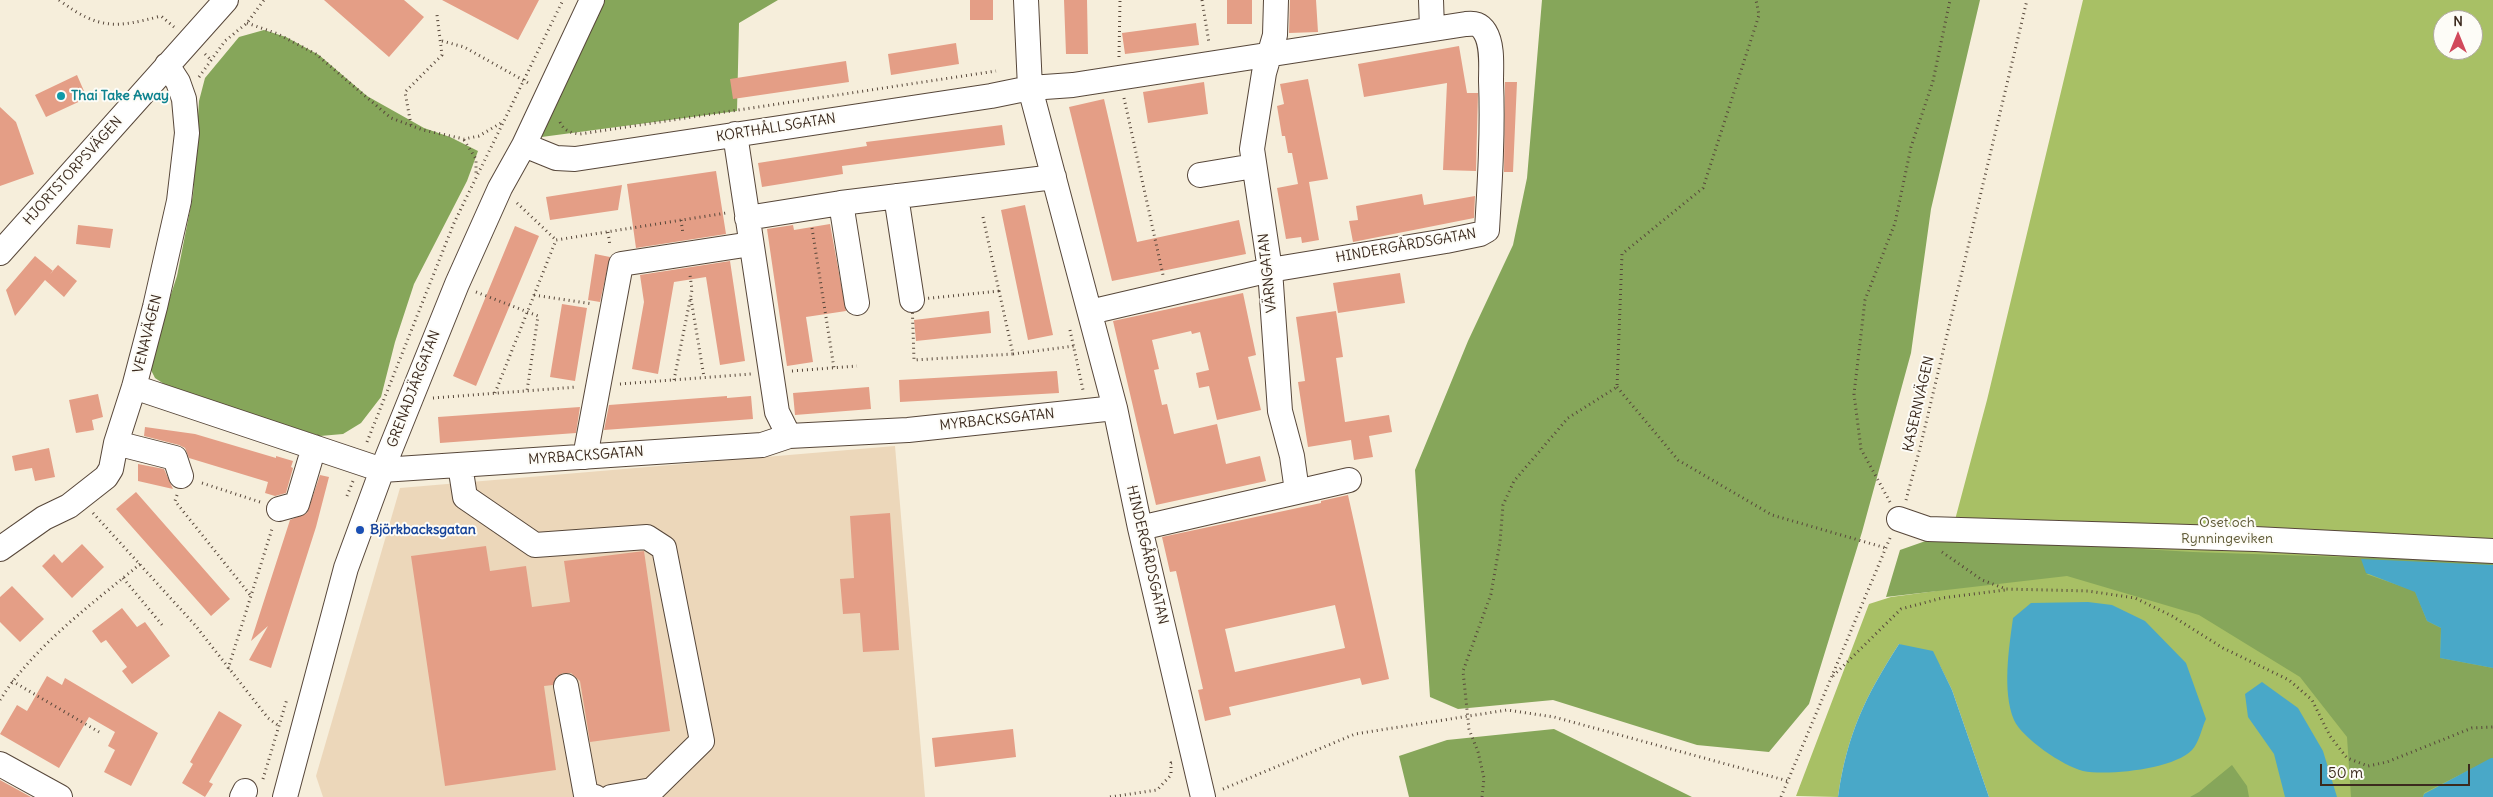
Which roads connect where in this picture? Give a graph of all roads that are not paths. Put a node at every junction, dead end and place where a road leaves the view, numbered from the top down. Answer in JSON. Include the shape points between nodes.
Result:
{"nodes":[{"id":1,"x":225,"y":0,"type":"edge"},
{"id":2,"x":592,"y":0,"type":"edge"},
{"id":3,"x":1026,"y":0,"type":"edge"},
{"id":4,"x":1276,"y":0,"type":"edge"},
{"id":5,"x":1431,"y":0,"type":"edge"},
{"id":6,"x":1432,"y":29,"type":"junction"},
{"id":7,"x":1269,"y":54,"type":"junction"},
{"id":8,"x":167,"y":65,"type":"junction"},
{"id":9,"x":1030,"y":88,"type":"junction"},
{"id":10,"x":735,"y":134,"type":"junction"},
{"id":11,"x":524,"y":145,"type":"junction"},
{"id":12,"x":1254,"y":166,"type":"junction"},
{"id":13,"x":1200,"y":175,"type":"dead end"},
{"id":14,"x":1054,"y":177,"type":"junction"},
{"id":15,"x":896,"y":196,"type":"junction"},
{"id":16,"x":841,"y":203,"type":"junction"},
{"id":17,"x":747,"y":214,"type":"junction"},
{"id":18,"x":751,"y":244,"type":"junction"},
{"id":19,"x":0,"y":253,"type":"edge"},
{"id":20,"x":1270,"y":270,"type":"junction"},
{"id":21,"x":912,"y":300,"type":"road end"},
{"id":22,"x":857,"y":304,"type":"dead end"},
{"id":23,"x":1090,"y":312,"type":"junction"},
{"id":24,"x":134,"y":387,"type":"junction"},
{"id":25,"x":1115,"y":408,"type":"junction"},
{"id":26,"x":789,"y":436,"type":"junction"},
{"id":27,"x":116,"y":443,"type":"junction"},
{"id":28,"x":314,"y":447,"type":"junction"},
{"id":29,"x":585,"y":457,"type":"junction"},
{"id":30,"x":460,"y":465,"type":"junction"},
{"id":31,"x":382,"y":470,"type":"junction"},
{"id":32,"x":181,"y":476,"type":"road end"},
{"id":33,"x":1349,"y":480,"type":"dead end"},
{"id":34,"x":1297,"y":491,"type":"junction"},
{"id":35,"x":279,"y":508,"type":"road end"},
{"id":36,"x":1899,"y":518,"type":"road end"},
{"id":37,"x":1140,"y":528,"type":"junction"},
{"id":38,"x":0,"y":549,"type":"edge"},
{"id":39,"x":2493,"y":550,"type":"edge"},
{"id":40,"x":566,"y":686,"type":"dead end"},
{"id":41,"x":0,"y":764,"type":"edge"},
{"id":42,"x":1198,"y":796,"type":"edge"},
{"id":43,"x":60,"y":797,"type":"edge"},
{"id":44,"x":285,"y":797,"type":"edge"},
{"id":45,"x":595,"y":797,"type":"edge"},
{"id":46,"x":611,"y":797,"type":"edge"}],
"edges":[{"from":1,"to":8,"type":"street","name":"HJORTSTORPSVÄGEN"},
{"from":2,"to":11,"type":"street","name":"GRENADJÄRGATAN"},
{"from":3,"to":9,"type":"street","name":"HINDERGÅRDSGATAN"},
{"from":4,"to":7,"type":"street","name":"VÄRNGATAN","via":[[1275,35]]},
{"from":5,"to":6,"type":"street"},
{"from":6,"to":7,"type":"street","name":"HINDERGÅRDSGATAN"},
{"from":6,"to":20,"type":"street","name":"HINDERGÅRDSGATAN","via":[[1476,23],[1489,42],[1493,133],[1487,230],[1446,241]]},
{"from":7,"to":9,"type":"street","via":[[1073,86]]},
{"from":7,"to":12,"type":"street","name":"VÄRNGATAN","via":[[1258,104],[1252,149]]},
{"from":8,"to":19,"type":"street","name":"HJORTSTORPSVÄGEN"},
{"from":8,"to":24,"type":"street","name":"VENAVÄGEN","via":[[184,99],[187,133],[179,201]]},
{"from":9,"to":10,"type":"street","name":"KORTHÅLLSGATAN"},
{"from":9,"to":14,"type":"street","name":"HINDERGÅRDSGATAN"},
{"from":10,"to":11,"type":"street","name":"KORTHÅLLSGATAN","via":[[575,159],[556,158]]},
{"from":10,"to":17,"type":"street"},
{"from":11,"to":31,"type":"street","name":"GRENADJÄRGATAN","via":[[500,188],[457,284]]},
{"from":12,"to":13,"type":"street"},
{"from":12,"to":20,"type":"street","name":"VÄRNGATAN"},
{"from":14,"to":15,"type":"street"},
{"from":14,"to":23,"type":"street","name":"HINDERGÅRDSGATAN"},
{"from":15,"to":16,"type":"street"},
{"from":15,"to":21,"type":"street"},
{"from":16,"to":17,"type":"street"},
{"from":16,"to":22,"type":"street"},
{"from":17,"to":18,"type":"street"},
{"from":18,"to":26,"type":"street","via":[[777,412]]},
{"from":18,"to":29,"type":"street","via":[[621,264]]},
{"from":20,"to":23,"type":"street","name":"HINDERGÅRDSGATAN"},
{"from":20,"to":34,"type":"street","name":"VÄRNGATAN","via":[[1280,411]]},
{"from":23,"to":25,"type":"street","name":"HINDERGÅRDSGATAN"},
{"from":24,"to":27,"type":"street","name":"VENAVÄGEN"},
{"from":24,"to":28,"type":"street"},
{"from":25,"to":26,"type":"street","name":"MYRBACKSGATAN","via":[[908,430]]},
{"from":25,"to":37,"type":"street","name":"HINDERGÅRDSGATAN"},
{"from":26,"to":29,"type":"street","name":"MYRBACKSGATAN","via":[[762,445]]},
{"from":27,"to":32,"type":"street","via":[[175,458]]},
{"from":27,"to":38,"type":"street","name":"VENAVÄGEN","via":[[111,469],[106,477]]},
{"from":28,"to":31,"type":"street"},
{"from":28,"to":35,"type":"street","via":[[297,504]]},
{"from":29,"to":30,"type":"street","name":"MYRBACKSGATAN"},
{"from":30,"to":31,"type":"street","name":"MYRBACKSGATAN"},
{"from":30,"to":46,"type":"street","via":[[466,497],[535,545],[647,536],[664,548],[702,741],[652,790]]},
{"from":31,"to":44,"type":"street","name":"GRENADJÄRGATAN","via":[[346,568]]},
{"from":33,"to":34,"type":"street"},
{"from":34,"to":37,"type":"street"},
{"from":36,"to":39,"type":"street","via":[[1928,529]]},
{"from":37,"to":42,"type":"street","name":"HINDERGÅRDSGATAN"},
{"from":40,"to":45,"type":"street","via":[[586,795]]},
{"from":41,"to":43,"type":"street"}]}
